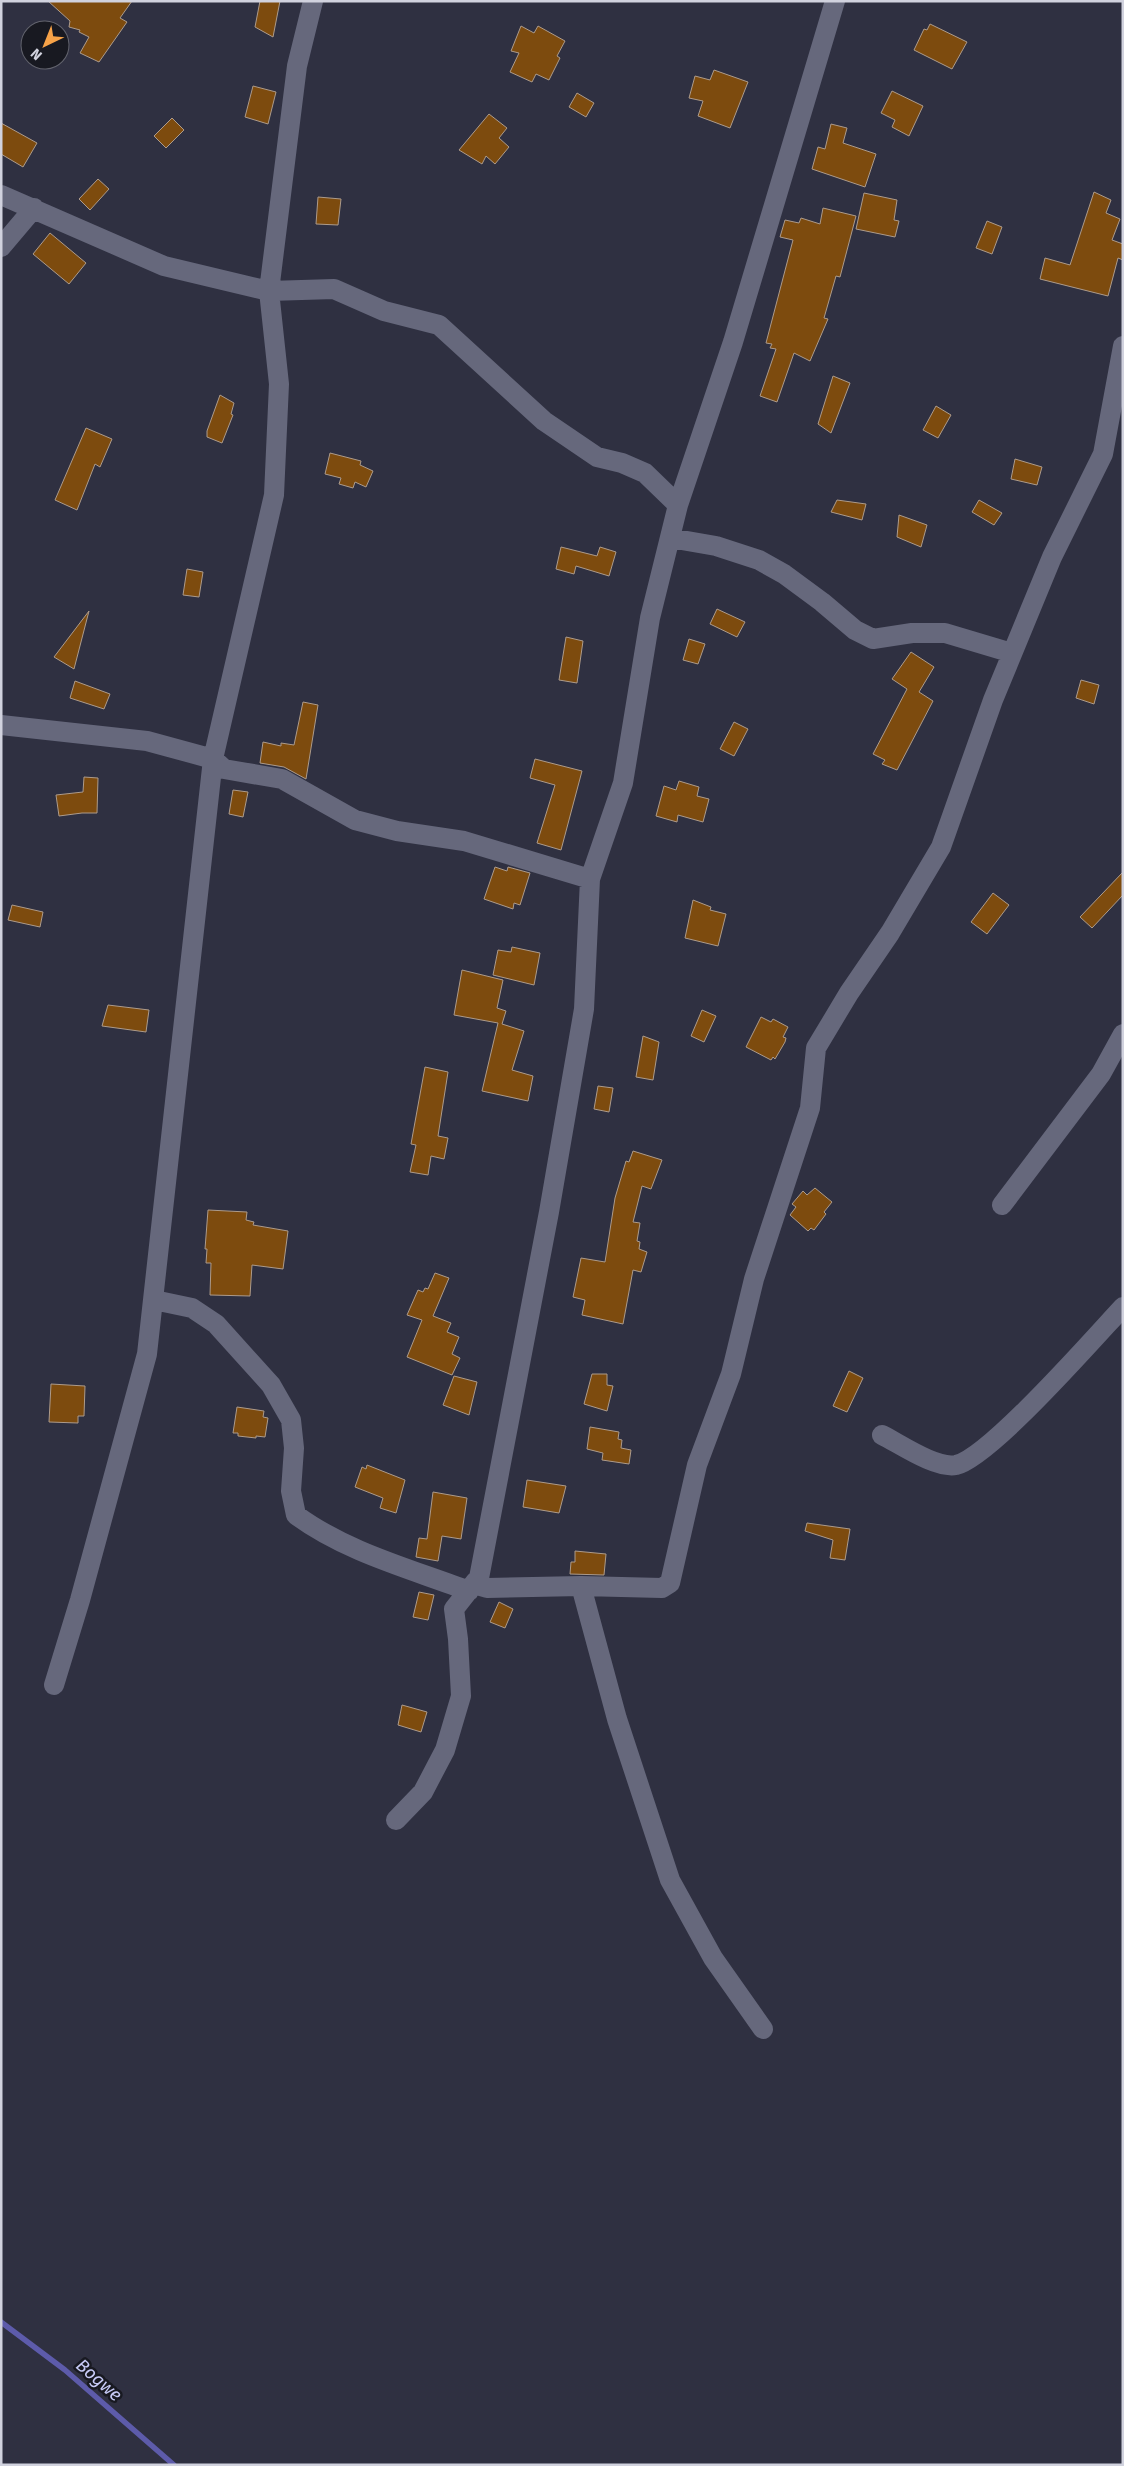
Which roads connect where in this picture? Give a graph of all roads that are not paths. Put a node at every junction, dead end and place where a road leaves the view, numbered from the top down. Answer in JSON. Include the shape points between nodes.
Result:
{"nodes":[{"id":1,"x":313,"y":1,"type":"edge"},
{"id":2,"x":836,"y":1,"type":"edge"},
{"id":3,"x":1,"y":195,"type":"edge"},
{"id":4,"x":34,"y":208,"type":"junction"},
{"id":5,"x":1,"y":247,"type":"edge"},
{"id":6,"x":269,"y":291,"type":"junction"},
{"id":7,"x":1123,"y":346,"type":"edge"},
{"id":8,"x":678,"y":505,"type":"junction"},
{"id":9,"x":670,"y":538,"type":"junction"},
{"id":10,"x":1012,"y":653,"type":"junction"},
{"id":11,"x":1,"y":725,"type":"edge"},
{"id":12,"x":214,"y":759,"type":"junction"},
{"id":13,"x":590,"y":879,"type":"junction"},
{"id":14,"x":1123,"y":1034,"type":"edge"},
{"id":15,"x":1002,"y":1205,"type":"dead end"},
{"id":16,"x":154,"y":1300,"type":"junction"},
{"id":17,"x":1123,"y":1307,"type":"edge"},
{"id":18,"x":882,"y":1435,"type":"dead end"},
{"id":19,"x":474,"y":1584,"type":"junction"},
{"id":20,"x":580,"y":1586,"type":"junction"},
{"id":21,"x":54,"y":1685,"type":"dead end"},
{"id":22,"x":396,"y":1820,"type":"dead end"},
{"id":23,"x":763,"y":2029,"type":"dead end"}],
"edges":[{"from":1,"to":6,"type":"street","via":[[297,66]]},
{"from":2,"to":8,"type":"street","via":[[733,342]]},
{"from":3,"to":4,"type":"street"},
{"from":4,"to":5,"type":"street"},
{"from":4,"to":6,"type":"street","via":[[164,266]]},
{"from":6,"to":8,"type":"street","via":[[334,289],[384,311],[439,325],[544,422],[598,457],[644,473]]},
{"from":6,"to":12,"type":"street","via":[[279,384],[274,495]]},
{"from":7,"to":10,"type":"street","via":[[1103,454],[1052,557]]},
{"from":8,"to":9,"type":"street"},
{"from":9,"to":10,"type":"street","via":[[716,546],[759,560],[784,574],[855,630],[873,639],[912,633],[945,633]]},
{"from":9,"to":13,"type":"street","via":[[650,618],[623,783]]},
{"from":10,"to":20,"type":"street","via":[[941,847],[816,1048],[810,1108],[754,1278],[732,1374],[697,1465],[670,1583],[662,1588]]},
{"from":11,"to":12,"type":"street","via":[[147,741]]},
{"from":12,"to":13,"type":"street","via":[[224,769],[282,779],[355,820],[464,841]]},
{"from":12,"to":16,"type":"street"},
{"from":13,"to":19,"type":"street","via":[[584,1009],[549,1212]]},
{"from":14,"to":15,"type":"street","via":[[1101,1074]]},
{"from":16,"to":19,"type":"street","via":[[192,1308],[216,1324],[271,1385],[291,1420],[294,1448],[291,1491],[296,1515],[318,1532],[388,1561]]},
{"from":16,"to":21,"type":"street","via":[[148,1354]]},
{"from":17,"to":18,"type":"street","via":[[977,1454],[956,1465],[938,1464]]},
{"from":19,"to":20,"type":"street","via":[[488,1588]]},
{"from":19,"to":22,"type":"street","via":[[454,1609],[461,1696],[445,1750],[422,1792]]},
{"from":20,"to":23,"type":"street","via":[[617,1719],[670,1880],[713,1958]]}]}
